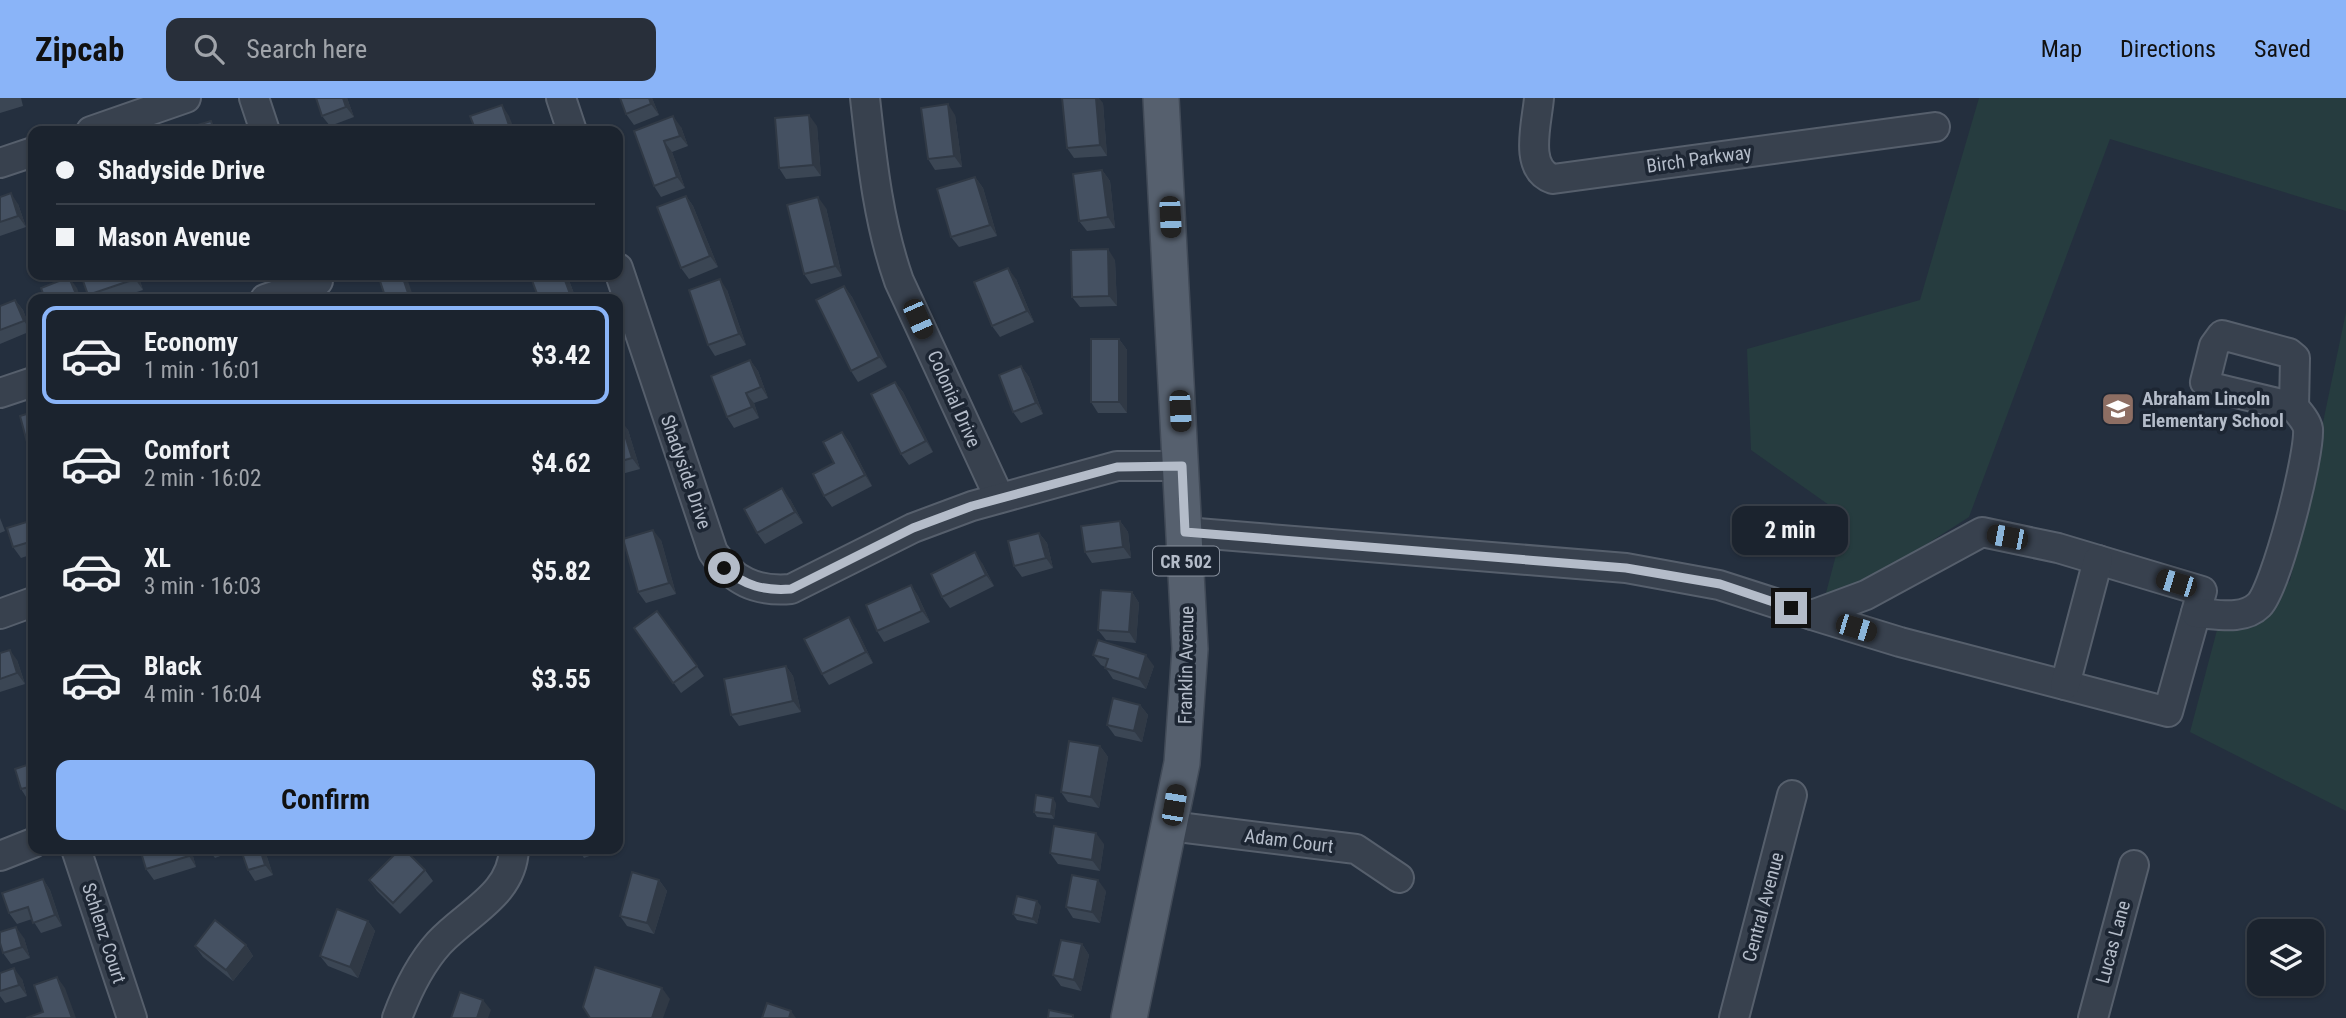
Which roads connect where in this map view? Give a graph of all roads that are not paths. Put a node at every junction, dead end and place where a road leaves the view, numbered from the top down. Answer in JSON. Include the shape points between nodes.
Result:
{"nodes":[{"id":1,"x":186,"y":98,"type":"edge"},
{"id":2,"x":254,"y":98,"type":"edge"},
{"id":3,"x":561,"y":98,"type":"edge"},
{"id":4,"x":865,"y":98,"type":"edge"},
{"id":5,"x":1161,"y":98,"type":"edge"},
{"id":6,"x":1539,"y":98,"type":"edge"},
{"id":7,"x":105,"y":126,"type":"edge"},
{"id":8,"x":263,"y":126,"type":"edge"},
{"id":9,"x":570,"y":126,"type":"edge"},
{"id":10,"x":1935,"y":127,"type":"dead end"},
{"id":11,"x":28,"y":154,"type":"edge"},
{"id":12,"x":0,"y":163,"type":"edge"},
{"id":13,"x":622,"y":280,"type":"edge"},
{"id":14,"x":319,"y":285,"type":"edge"},
{"id":15,"x":284,"y":294,"type":"edge"},
{"id":16,"x":28,"y":384,"type":"edge"},
{"id":17,"x":0,"y":393,"type":"edge"},
{"id":18,"x":2294,"y":407,"type":"dead end"},
{"id":19,"x":1182,"y":466,"type":"junction"},
{"id":20,"x":999,"y":497,"type":"junction"},
{"id":21,"x":1185,"y":532,"type":"junction"},
{"id":22,"x":2098,"y":560,"type":"junction"},
{"id":23,"x":28,"y":604,"type":"edge"},
{"id":24,"x":2196,"y":613,"type":"junction"},
{"id":25,"x":0,"y":614,"type":"edge"},
{"id":26,"x":1812,"y":615,"type":"junction"},
{"id":27,"x":2065,"y":685,"type":"junction"},
{"id":28,"x":1792,"y":795,"type":"dead end"},
{"id":29,"x":1170,"y":827,"type":"junction"},
{"id":30,"x":28,"y":845,"type":"edge"},
{"id":31,"x":78,"y":854,"type":"edge"},
{"id":32,"x":514,"y":854,"type":"edge"},
{"id":33,"x":0,"y":856,"type":"edge"},
{"id":34,"x":2134,"y":865,"type":"dead end"},
{"id":35,"x":1399,"y":878,"type":"dead end"},
{"id":36,"x":132,"y":1018,"type":"edge"},
{"id":37,"x":397,"y":1018,"type":"edge"},
{"id":38,"x":1129,"y":1018,"type":"edge"},
{"id":39,"x":1734,"y":1018,"type":"edge"},
{"id":40,"x":2093,"y":1018,"type":"edge"}],
"edges":[{"from":1,"to":7,"type":"street"},
{"from":2,"to":8,"type":"street"},
{"from":3,"to":9,"type":"street"},
{"from":4,"to":20,"type":"street","name":"Colonial Drive","via":[[877,203],[887,246]]},
{"from":5,"to":19,"type":"main road","name":"Franklin Avenue","number":"CR 502"},
{"from":6,"to":10,"type":"street","name":"Birch Parkway","via":[[1535,158],[1537,168],[1553,179]]},
{"from":11,"to":12,"type":"street"},
{"from":13,"to":20,"type":"street","name":"Shadyside Drive","via":[[713,552],[737,579],[763,589],[791,589],[913,528]]},
{"from":14,"to":15,"type":"street"},
{"from":16,"to":17,"type":"street"},
{"from":18,"to":24,"type":"street","via":[[2308,426],[2307,449],[2269,588],[2251,610],[2236,615]]},
{"from":19,"to":20,"type":"street","name":"Shadyside Drive","via":[[1117,467]]},
{"from":19,"to":21,"type":"main road","name":"Franklin Avenue","number":"CR 502"},
{"from":21,"to":26,"type":"street","via":[[1626,568],[1720,584]]},
{"from":21,"to":29,"type":"main road","name":"Franklin Avenue","number":"CR 502","via":[[1188,706]]},
{"from":22,"to":24,"type":"street","via":[[2202,591]]},
{"from":22,"to":26,"type":"street","via":[[1982,532],[1866,595]]},
{"from":22,"to":27,"type":"street"},
{"from":23,"to":25,"type":"street"},
{"from":24,"to":27,"type":"street","via":[[2168,712]]},
{"from":26,"to":27,"type":"street"},
{"from":28,"to":39,"type":"street","name":"Central Avenue"},
{"from":29,"to":35,"type":"street","name":"Adam Court","via":[[1356,849]]},
{"from":29,"to":38,"type":"main road","name":"Franklin Avenue","number":"CR 502"},
{"from":30,"to":33,"type":"street"},
{"from":31,"to":36,"type":"street","name":"Schlenz Court"},
{"from":32,"to":37,"type":"street","via":[[508,879],[498,893],[462,920],[419,969]]},
{"from":34,"to":40,"type":"street","name":"Lucas Lane"}]}
